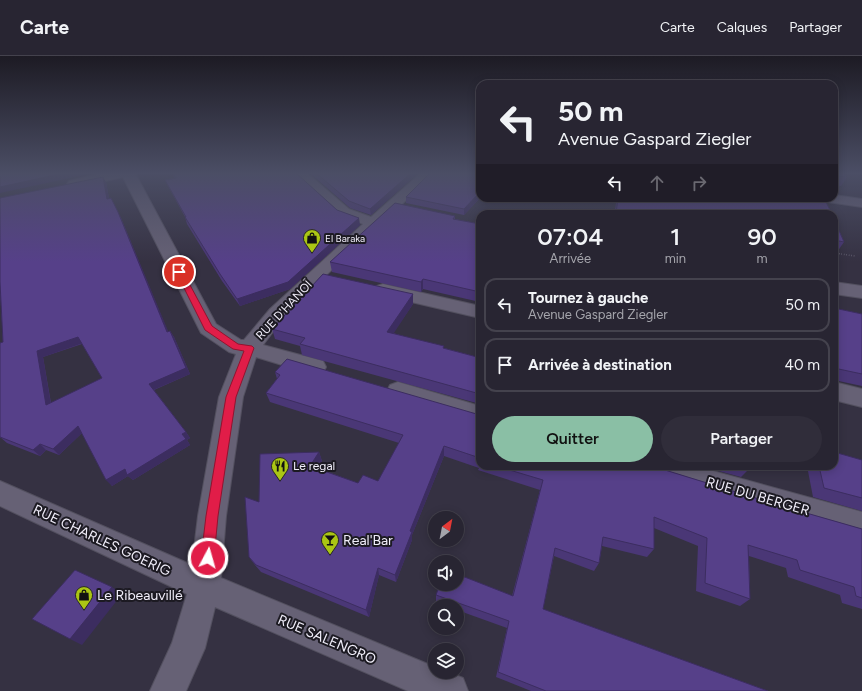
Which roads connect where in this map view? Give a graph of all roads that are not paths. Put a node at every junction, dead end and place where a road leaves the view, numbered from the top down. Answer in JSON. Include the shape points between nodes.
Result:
{"nodes":[{"id":1,"x":143,"y":203,"type":"edge"},
{"id":2,"x":333,"y":203,"type":"edge"},
{"id":3,"x":396,"y":203,"type":"edge"},
{"id":4,"x":392,"y":206,"type":"junction"},
{"id":5,"x":410,"y":210,"type":"edge"},
{"id":6,"x":374,"y":223,"type":"junction"},
{"id":7,"x":316,"y":275,"type":"junction"},
{"id":8,"x":338,"y":280,"type":"edge"},
{"id":9,"x":368,"y":287,"type":"edge"},
{"id":10,"x":838,"y":289,"type":"edge"},
{"id":11,"x":862,"y":292,"type":"edge"},
{"id":12,"x":476,"y":311,"type":"edge"},
{"id":13,"x":249,"y":348,"type":"junction"},
{"id":14,"x":334,"y":373,"type":"edge"},
{"id":15,"x":380,"y":386,"type":"edge"},
{"id":16,"x":838,"y":393,"type":"edge"},
{"id":17,"x":862,"y":398,"type":"edge"},
{"id":18,"x":476,"y":414,"type":"edge"},
{"id":19,"x":668,"y":470,"type":"edge"},
{"id":20,"x":0,"y":493,"type":"edge"},
{"id":21,"x":862,"y":526,"type":"edge"},
{"id":22,"x":205,"y":586,"type":"junction"},
{"id":23,"x":168,"y":691,"type":"edge"},
{"id":24,"x":450,"y":691,"type":"edge"}],
"edges":[{"from":1,"to":13,"type":"street","via":[[208,328],[236,347]]},
{"from":2,"to":6,"type":"street","via":[[344,212]]},
{"from":3,"to":4,"type":"street","name":"RUE D'HANOÏ"},
{"from":4,"to":5,"type":"street"},
{"from":4,"to":6,"type":"street","name":"RUE D'HANOÏ"},
{"from":6,"to":7,"type":"street","name":"RUE D'HANOÏ"},
{"from":7,"to":8,"type":"street"},
{"from":7,"to":13,"type":"street","name":"RUE D'HANOÏ","via":[[277,313]]},
{"from":9,"to":12,"type":"street"},
{"from":10,"to":11,"type":"street"},
{"from":13,"to":14,"type":"street"},
{"from":13,"to":22,"type":"street","name":"RUE D'HANOÏ","via":[[231,397],[212,516]]},
{"from":15,"to":18,"type":"street"},
{"from":16,"to":17,"type":"street"},
{"from":19,"to":21,"type":"street","name":"RUE DU BERGER"},
{"from":20,"to":22,"type":"street","name":"RUE CHARLES GOERIG"},
{"from":22,"to":23,"type":"street","name":"RUE D'HANOÏ","via":[[188,648]]},
{"from":22,"to":24,"type":"street","name":"RUE SALENGRO"}]}
